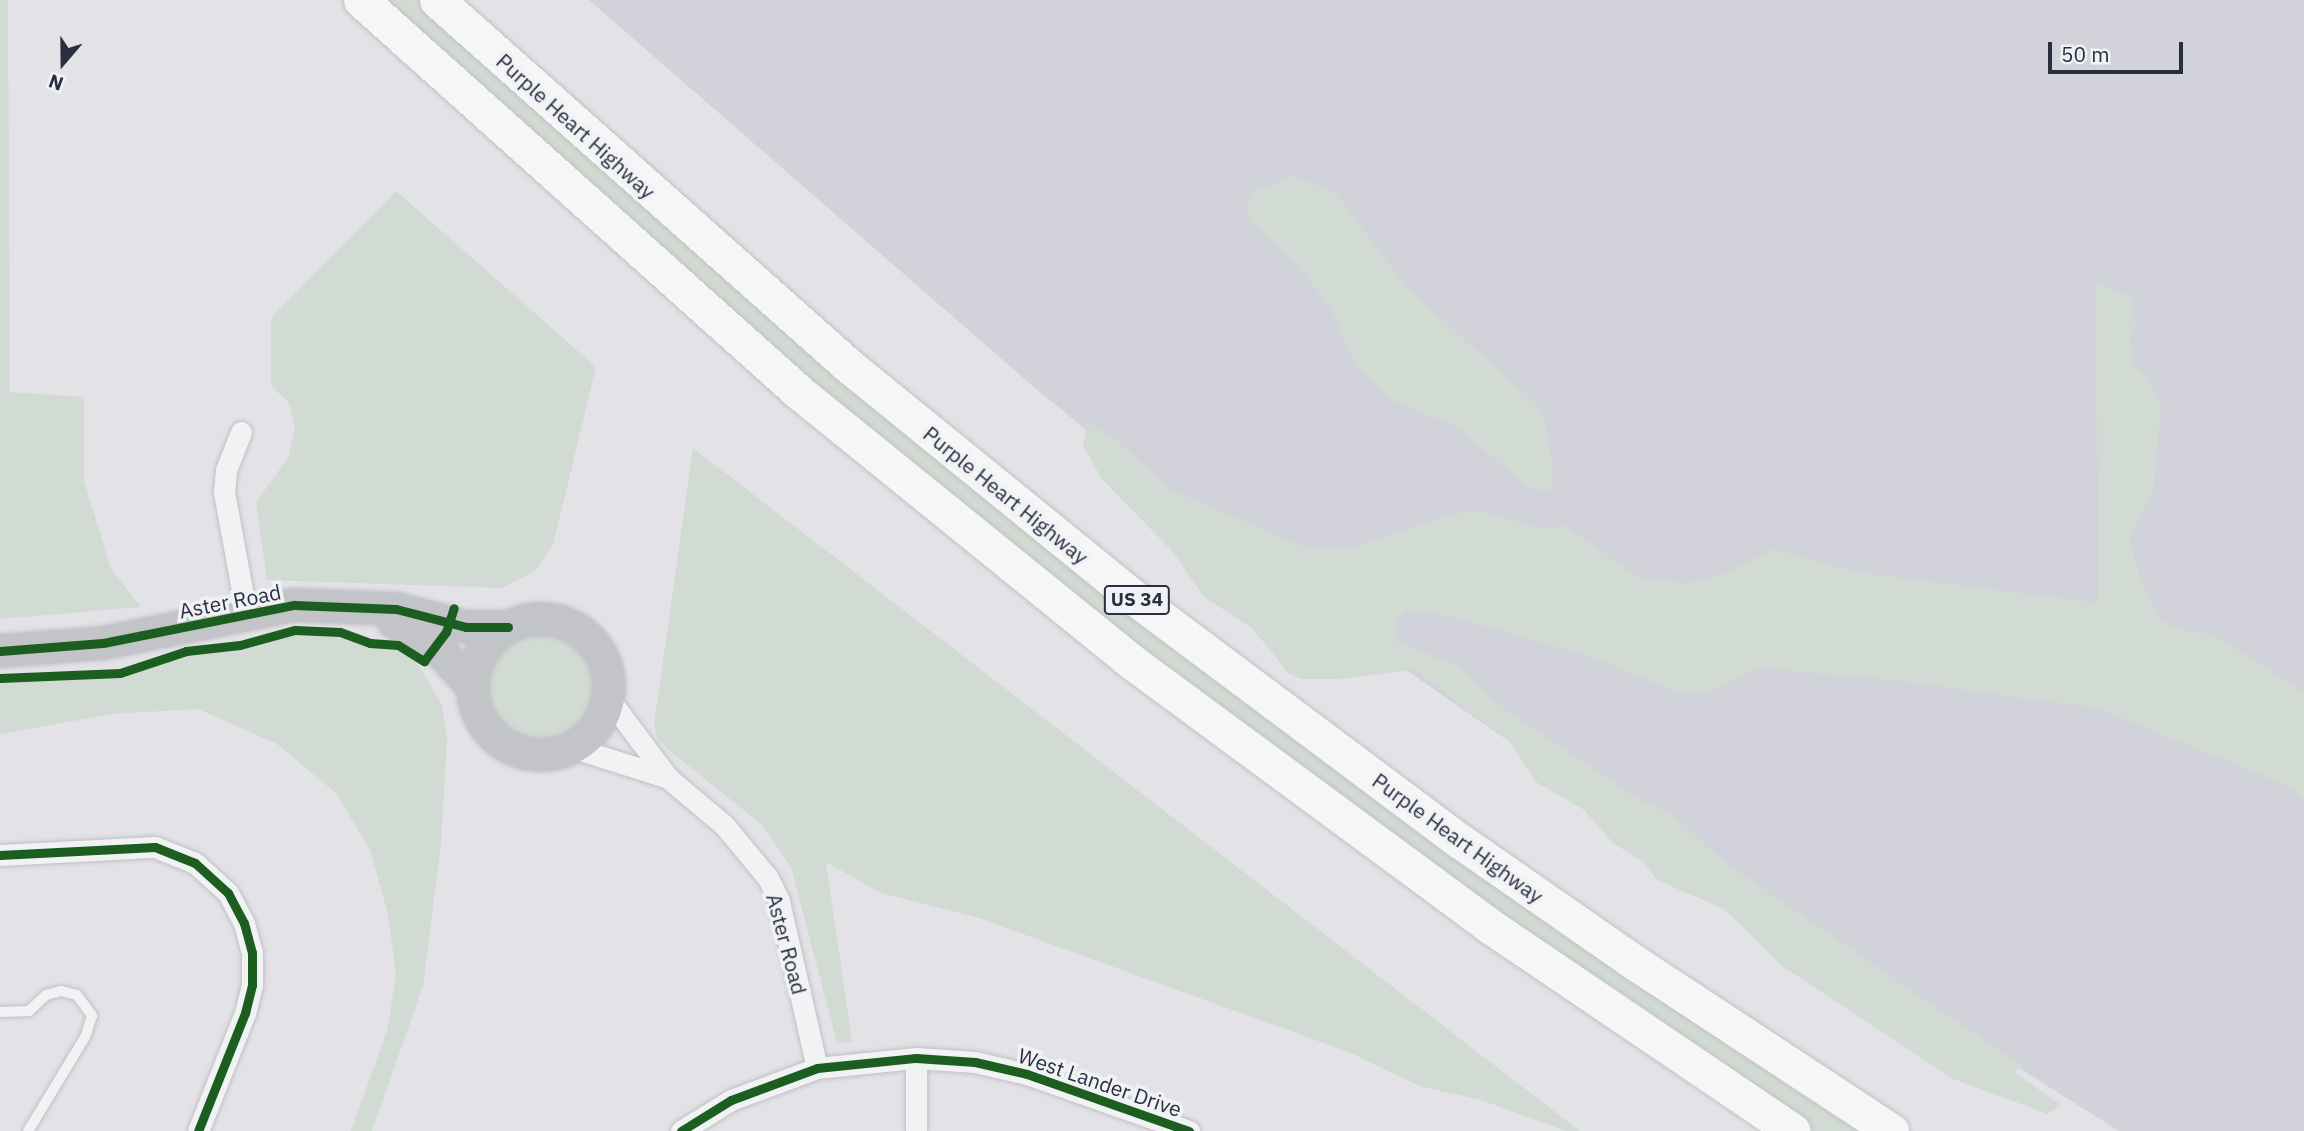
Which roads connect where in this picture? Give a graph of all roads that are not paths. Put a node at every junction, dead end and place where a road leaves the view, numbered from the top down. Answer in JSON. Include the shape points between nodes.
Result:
{"nodes":[{"id":1,"x":361,"y":0,"type":"edge"},
{"id":2,"x":437,"y":0,"type":"edge"},
{"id":3,"x":241,"y":432,"type":"dead end"},
{"id":4,"x":370,"y":610,"type":"junction"},
{"id":5,"x":246,"y":612,"type":"junction"},
{"id":6,"x":508,"y":627,"type":"junction"},
{"id":7,"x":0,"y":651,"type":"edge"},
{"id":8,"x":472,"y":686,"type":"junction"},
{"id":9,"x":609,"y":698,"type":"junction"},
{"id":10,"x":574,"y":748,"type":"junction"},
{"id":11,"x":668,"y":778,"type":"junction"},
{"id":12,"x":0,"y":855,"type":"edge"},
{"id":13,"x":0,"y":1012,"type":"edge"},
{"id":14,"x":916,"y":1058,"type":"junction"},
{"id":15,"x":817,"y":1068,"type":"junction"},
{"id":16,"x":28,"y":1131,"type":"edge"},
{"id":17,"x":198,"y":1131,"type":"edge"},
{"id":18,"x":681,"y":1131,"type":"edge"},
{"id":19,"x":916,"y":1131,"type":"edge"},
{"id":20,"x":1189,"y":1131,"type":"edge"},
{"id":21,"x":1793,"y":1131,"type":"edge"},
{"id":22,"x":1891,"y":1131,"type":"edge"}],
"edges":[{"from":1,"to":21,"type":"main road","number":"US 34","via":[[800,393],[1128,659],[1486,924]]},
{"from":2,"to":22,"type":"main road","name":"Purple Heart Highway","number":"US 34","via":[[849,366],[1132,596],[1460,841]]},
{"from":3,"to":5,"type":"street","via":[[226,470],[224,492]]},
{"from":4,"to":5,"type":"street","name":"Aster Road","via":[[294,606]]},
{"from":4,"to":6,"type":"street","name":"Aster Road","via":[[396,609],[466,627]]},
{"from":4,"to":8,"type":"street","name":"Aster Road","via":[[431,640]]},
{"from":5,"to":7,"type":"street","name":"Aster Road","via":[[103,643]]},
{"from":6,"to":8,"type":"street","via":[[482,652]]},
{"from":6,"to":9,"type":"street","via":[[546,619],[581,631],[604,660]]},
{"from":8,"to":10,"type":"street","via":[[483,725],[498,741],[535,756]]},
{"from":9,"to":10,"type":"street","via":[[590,736]]},
{"from":9,"to":11,"type":"street","name":"Aster Road"},
{"from":10,"to":11,"type":"street","name":"Aster Road"},
{"from":11,"to":15,"type":"street","name":"Aster Road","via":[[724,825],[768,878],[779,901]]},
{"from":12,"to":17,"type":"street","via":[[155,847],[195,863],[228,893],[247,933],[252,985]]},
{"from":13,"to":16,"type":"lane","via":[[29,1011],[46,995],[61,991],[77,995],[92,1016],[85,1037]]},
{"from":14,"to":15,"type":"street","name":"West Lander Drive"},
{"from":14,"to":19,"type":"street"},
{"from":14,"to":20,"type":"street","name":"West Lander Drive","via":[[975,1062],[1027,1074]]},
{"from":15,"to":18,"type":"street","name":"West Lander Drive","via":[[731,1100]]}]}
